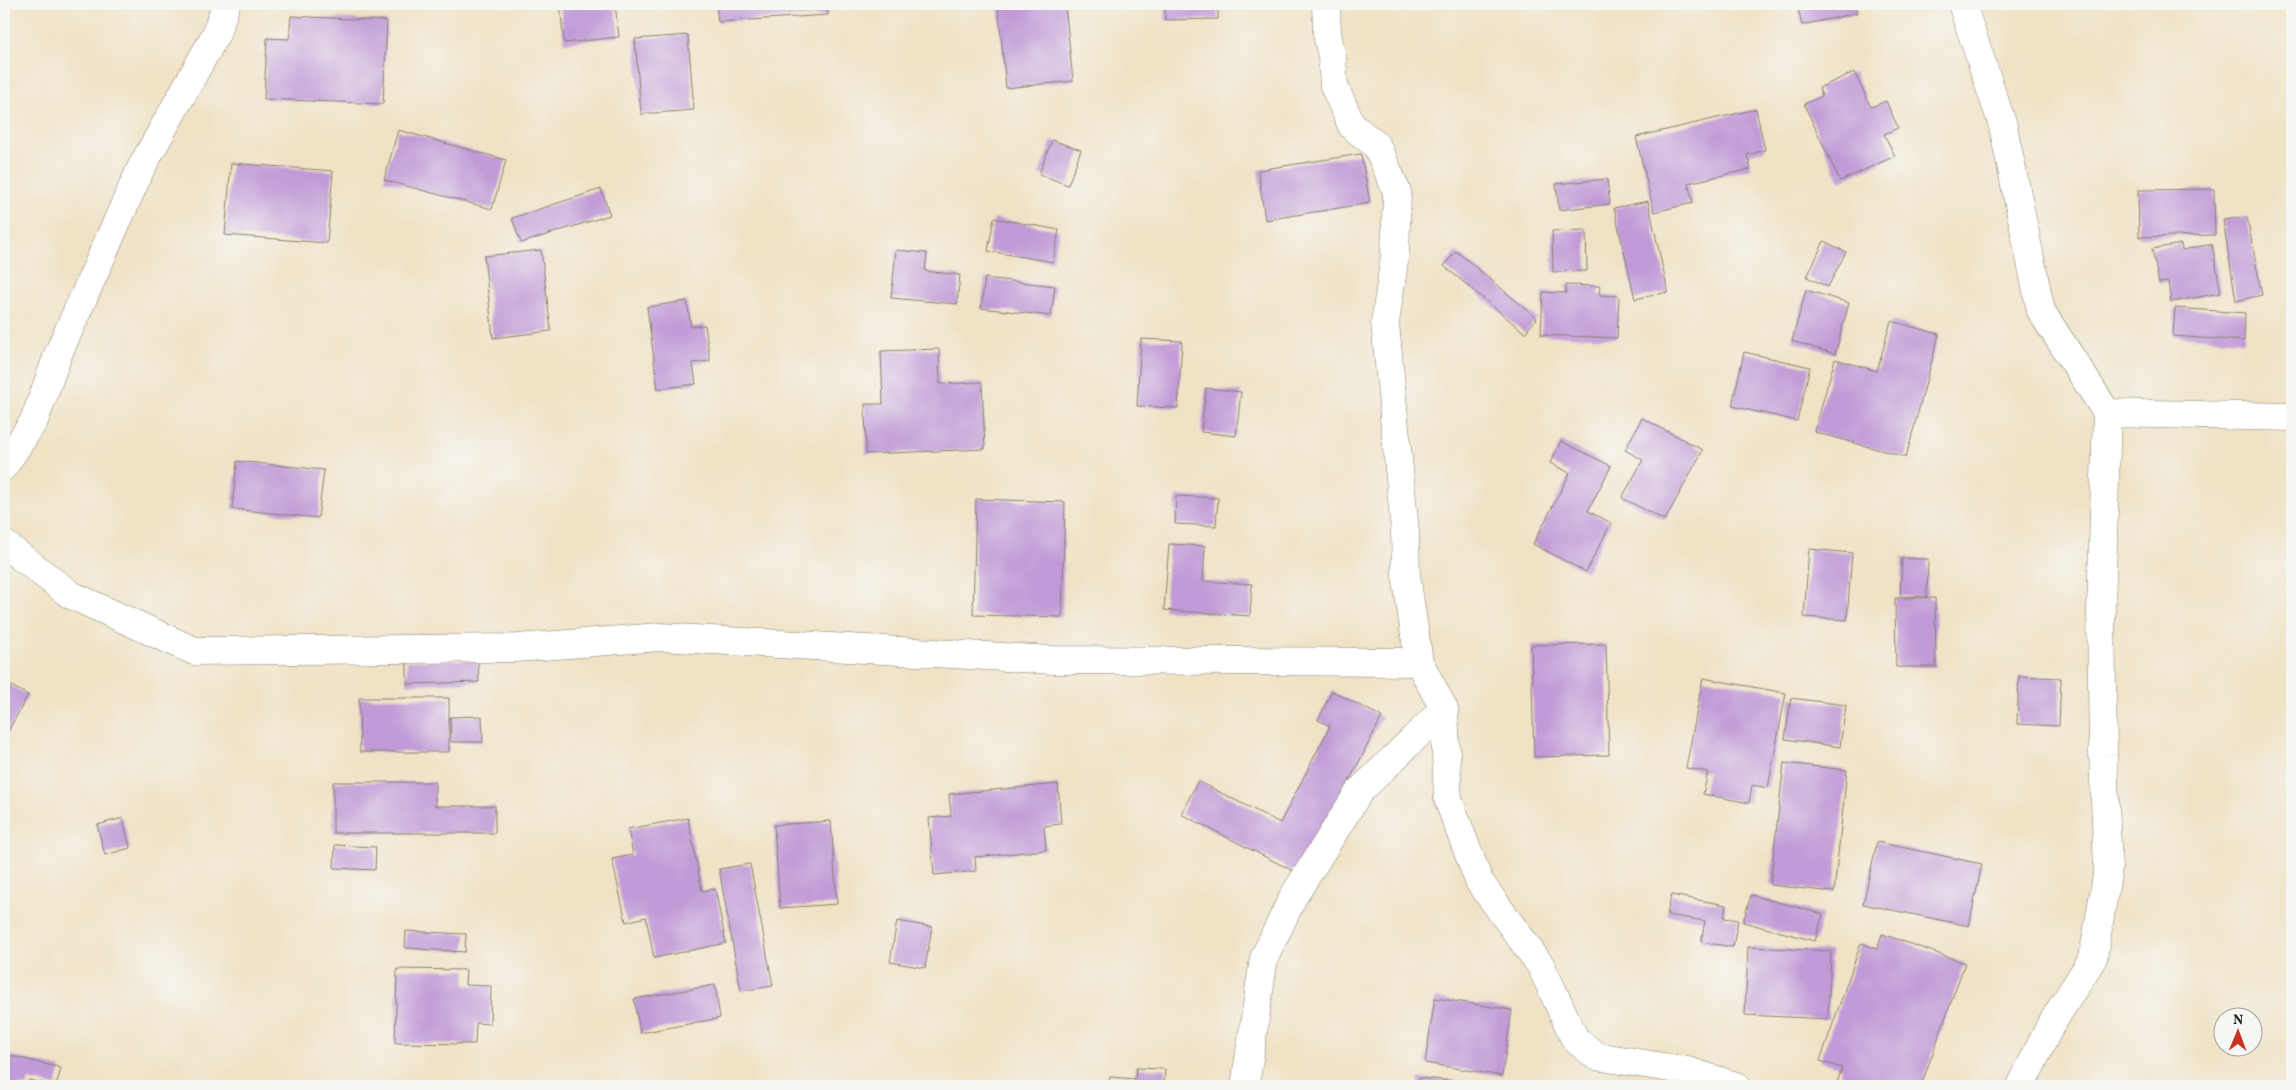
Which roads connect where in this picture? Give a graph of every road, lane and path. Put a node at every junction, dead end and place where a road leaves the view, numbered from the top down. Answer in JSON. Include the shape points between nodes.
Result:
{"nodes":[{"id":1,"x":226,"y":4,"type":"edge"},
{"id":2,"x":1326,"y":4,"type":"edge"},
{"id":3,"x":1962,"y":4,"type":"edge"},
{"id":4,"x":2107,"y":413,"type":"junction"},
{"id":5,"x":2292,"y":416,"type":"edge"},
{"id":6,"x":4,"y":466,"type":"edge"},
{"id":7,"x":4,"y":544,"type":"edge"},
{"id":8,"x":1419,"y":662,"type":"junction"},
{"id":9,"x":1444,"y":709,"type":"junction"},
{"id":10,"x":1245,"y":1086,"type":"edge"},
{"id":11,"x":1736,"y":1086,"type":"edge"},
{"id":12,"x":2021,"y":1086,"type":"edge"}],
"edges":[{"from":1,"to":6,"type":"street","via":[[216,34],[141,168],[59,352],[34,421]]},
{"from":2,"to":8,"type":"street","via":[[1334,86],[1352,126],[1377,146],[1397,192],[1395,255],[1386,323],[1406,576]]},
{"from":3,"to":4,"type":"street","via":[[2003,126],[2041,311]]},
{"from":4,"to":5,"type":"street"},
{"from":4,"to":12,"type":"street","via":[[2101,609],[2108,869],[2093,958],[2050,1026]]},
{"from":7,"to":8,"type":"street","via":[[71,595],[194,651],[517,648],[660,637],[1053,660]]},
{"from":8,"to":9,"type":"street"},
{"from":9,"to":10,"type":"street","via":[[1360,792],[1293,897],[1264,958]]},
{"from":9,"to":11,"type":"street","via":[[1448,799],[1478,881],[1541,966],[1575,1039],[1596,1056],[1688,1071]]}]}
